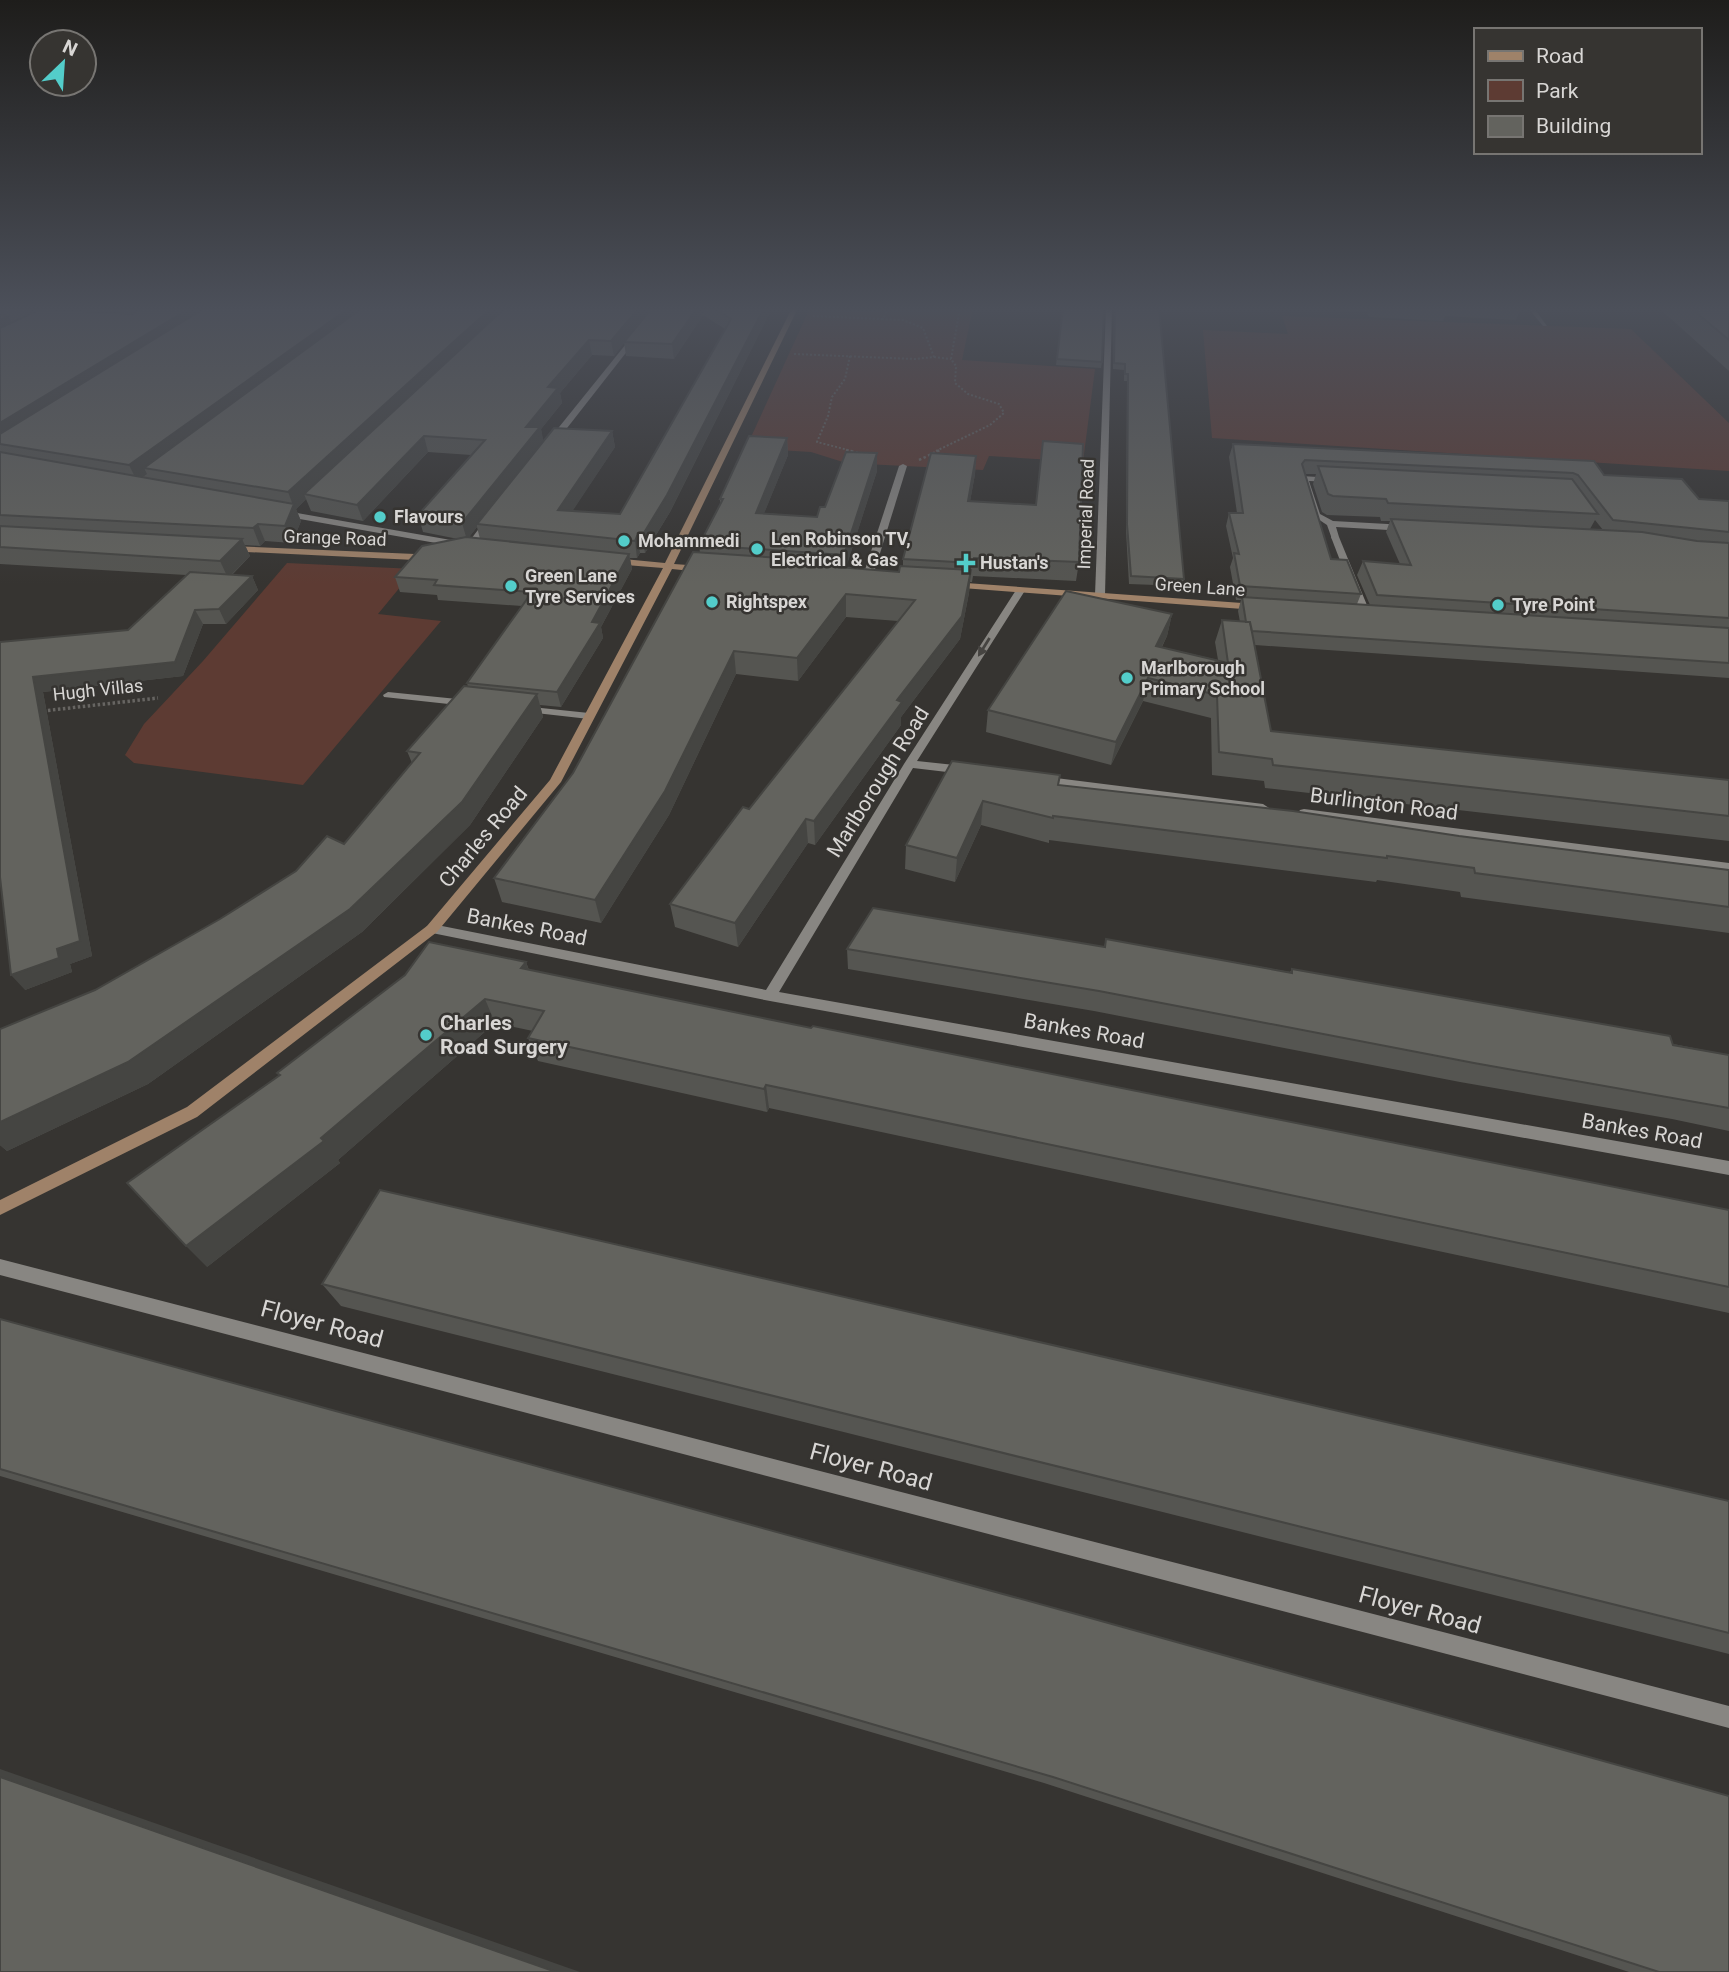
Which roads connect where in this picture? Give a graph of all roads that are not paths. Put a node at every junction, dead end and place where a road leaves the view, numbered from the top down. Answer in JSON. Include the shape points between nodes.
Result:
{"nodes":[{"id":1,"x":585,"y":400,"type":"edge"},
{"id":2,"x":750,"y":400,"type":"edge"},
{"id":3,"x":1106,"y":400,"type":"edge"},
{"id":4,"x":547,"y":448,"type":"edge"},
{"id":5,"x":903,"y":466,"type":"road end"},
{"id":6,"x":1345,"y":480,"type":"edge"},
{"id":7,"x":307,"y":507,"type":"edge"},
{"id":8,"x":271,"y":512,"type":"edge"},
{"id":9,"x":496,"y":513,"type":"edge"},
{"id":10,"x":297,"y":516,"type":"junction"},
{"id":11,"x":1331,"y":524,"type":"junction"},
{"id":12,"x":1412,"y":528,"type":"edge"},
{"id":13,"x":470,"y":546,"type":"junction"},
{"id":14,"x":482,"y":547,"type":"edge"},
{"id":15,"x":216,"y":549,"type":"edge"},
{"id":16,"x":605,"y":561,"type":"edge"},
{"id":17,"x":668,"y":567,"type":"junction"},
{"id":18,"x":708,"y":569,"type":"edge"},
{"id":19,"x":854,"y":578,"type":"edge"},
{"id":20,"x":867,"y":579,"type":"junction"},
{"id":21,"x":880,"y":580,"type":"edge"},
{"id":22,"x":944,"y":584,"type":"edge"},
{"id":23,"x":1021,"y":589,"type":"junction"},
{"id":24,"x":1100,"y":595,"type":"junction"},
{"id":25,"x":1273,"y":608,"type":"edge"},
{"id":26,"x":1353,"y":614,"type":"edge"},
{"id":27,"x":1366,"y":615,"type":"junction"},
{"id":28,"x":1380,"y":616,"type":"edge"},
{"id":29,"x":388,"y":695,"type":"dead end"},
{"id":30,"x":482,"y":705,"type":"edge"},
{"id":31,"x":509,"y":708,"type":"edge"},
{"id":32,"x":589,"y":716,"type":"junction"},
{"id":33,"x":910,"y":764,"type":"junction"},
{"id":34,"x":979,"y":772,"type":"edge"},
{"id":35,"x":1021,"y":778,"type":"edge"},
{"id":36,"x":1271,"y":809,"type":"edge"},
{"id":37,"x":1285,"y":811,"type":"edge"},
{"id":38,"x":1729,"y":867,"type":"edge"},
{"id":39,"x":432,"y":929,"type":"junction"},
{"id":40,"x":770,"y":996,"type":"junction"},
{"id":41,"x":1729,"y":1168,"type":"edge"},
{"id":42,"x":0,"y":1208,"type":"edge"},
{"id":43,"x":0,"y":1267,"type":"edge"},
{"id":44,"x":1729,"y":1717,"type":"edge"}],
"edges":[{"from":1,"to":4,"type":"street"},
{"from":2,"to":17,"type":"street","name":"Charles Road"},
{"from":3,"to":24,"type":"street","name":"Imperial Road"},
{"from":5,"to":20,"type":"street"},
{"from":6,"to":11,"type":"street","via":[[1304,478],[1316,515]]},
{"from":7,"to":10,"type":"street"},
{"from":8,"to":10,"type":"street"},
{"from":9,"to":13,"type":"street"},
{"from":10,"to":13,"type":"street"},
{"from":11,"to":12,"type":"street"},
{"from":11,"to":27,"type":"street"},
{"from":13,"to":14,"type":"street","name":"Grange Road"},
{"from":13,"to":15,"type":"street","name":"Grange Road","via":[[415,557]]},
{"from":16,"to":17,"type":"street"},
{"from":17,"to":18,"type":"street"},
{"from":17,"to":32,"type":"street","name":"Charles Road"},
{"from":19,"to":20,"type":"street"},
{"from":20,"to":21,"type":"street"},
{"from":22,"to":23,"type":"street","name":"Green Lane"},
{"from":23,"to":24,"type":"street","name":"Green Lane"},
{"from":23,"to":33,"type":"street","name":"Marlborough Road","one_way":true},
{"from":24,"to":25,"type":"street","name":"Green Lane"},
{"from":26,"to":27,"type":"street"},
{"from":27,"to":28,"type":"street"},
{"from":29,"to":30,"type":"street"},
{"from":31,"to":32,"type":"street"},
{"from":32,"to":39,"type":"street","name":"Charles Road","via":[[555,782]]},
{"from":33,"to":34,"type":"street"},
{"from":33,"to":40,"type":"street","name":"Marlborough Road"},
{"from":35,"to":36,"type":"street"},
{"from":37,"to":38,"type":"street","name":"Burlington Road"},
{"from":39,"to":40,"type":"street","name":"Bankes Road"},
{"from":39,"to":42,"type":"street","name":"Charles Road","via":[[192,1112]]},
{"from":40,"to":41,"type":"street","name":"Bankes Road"},
{"from":43,"to":44,"type":"street","name":"Floyer Road"}]}
